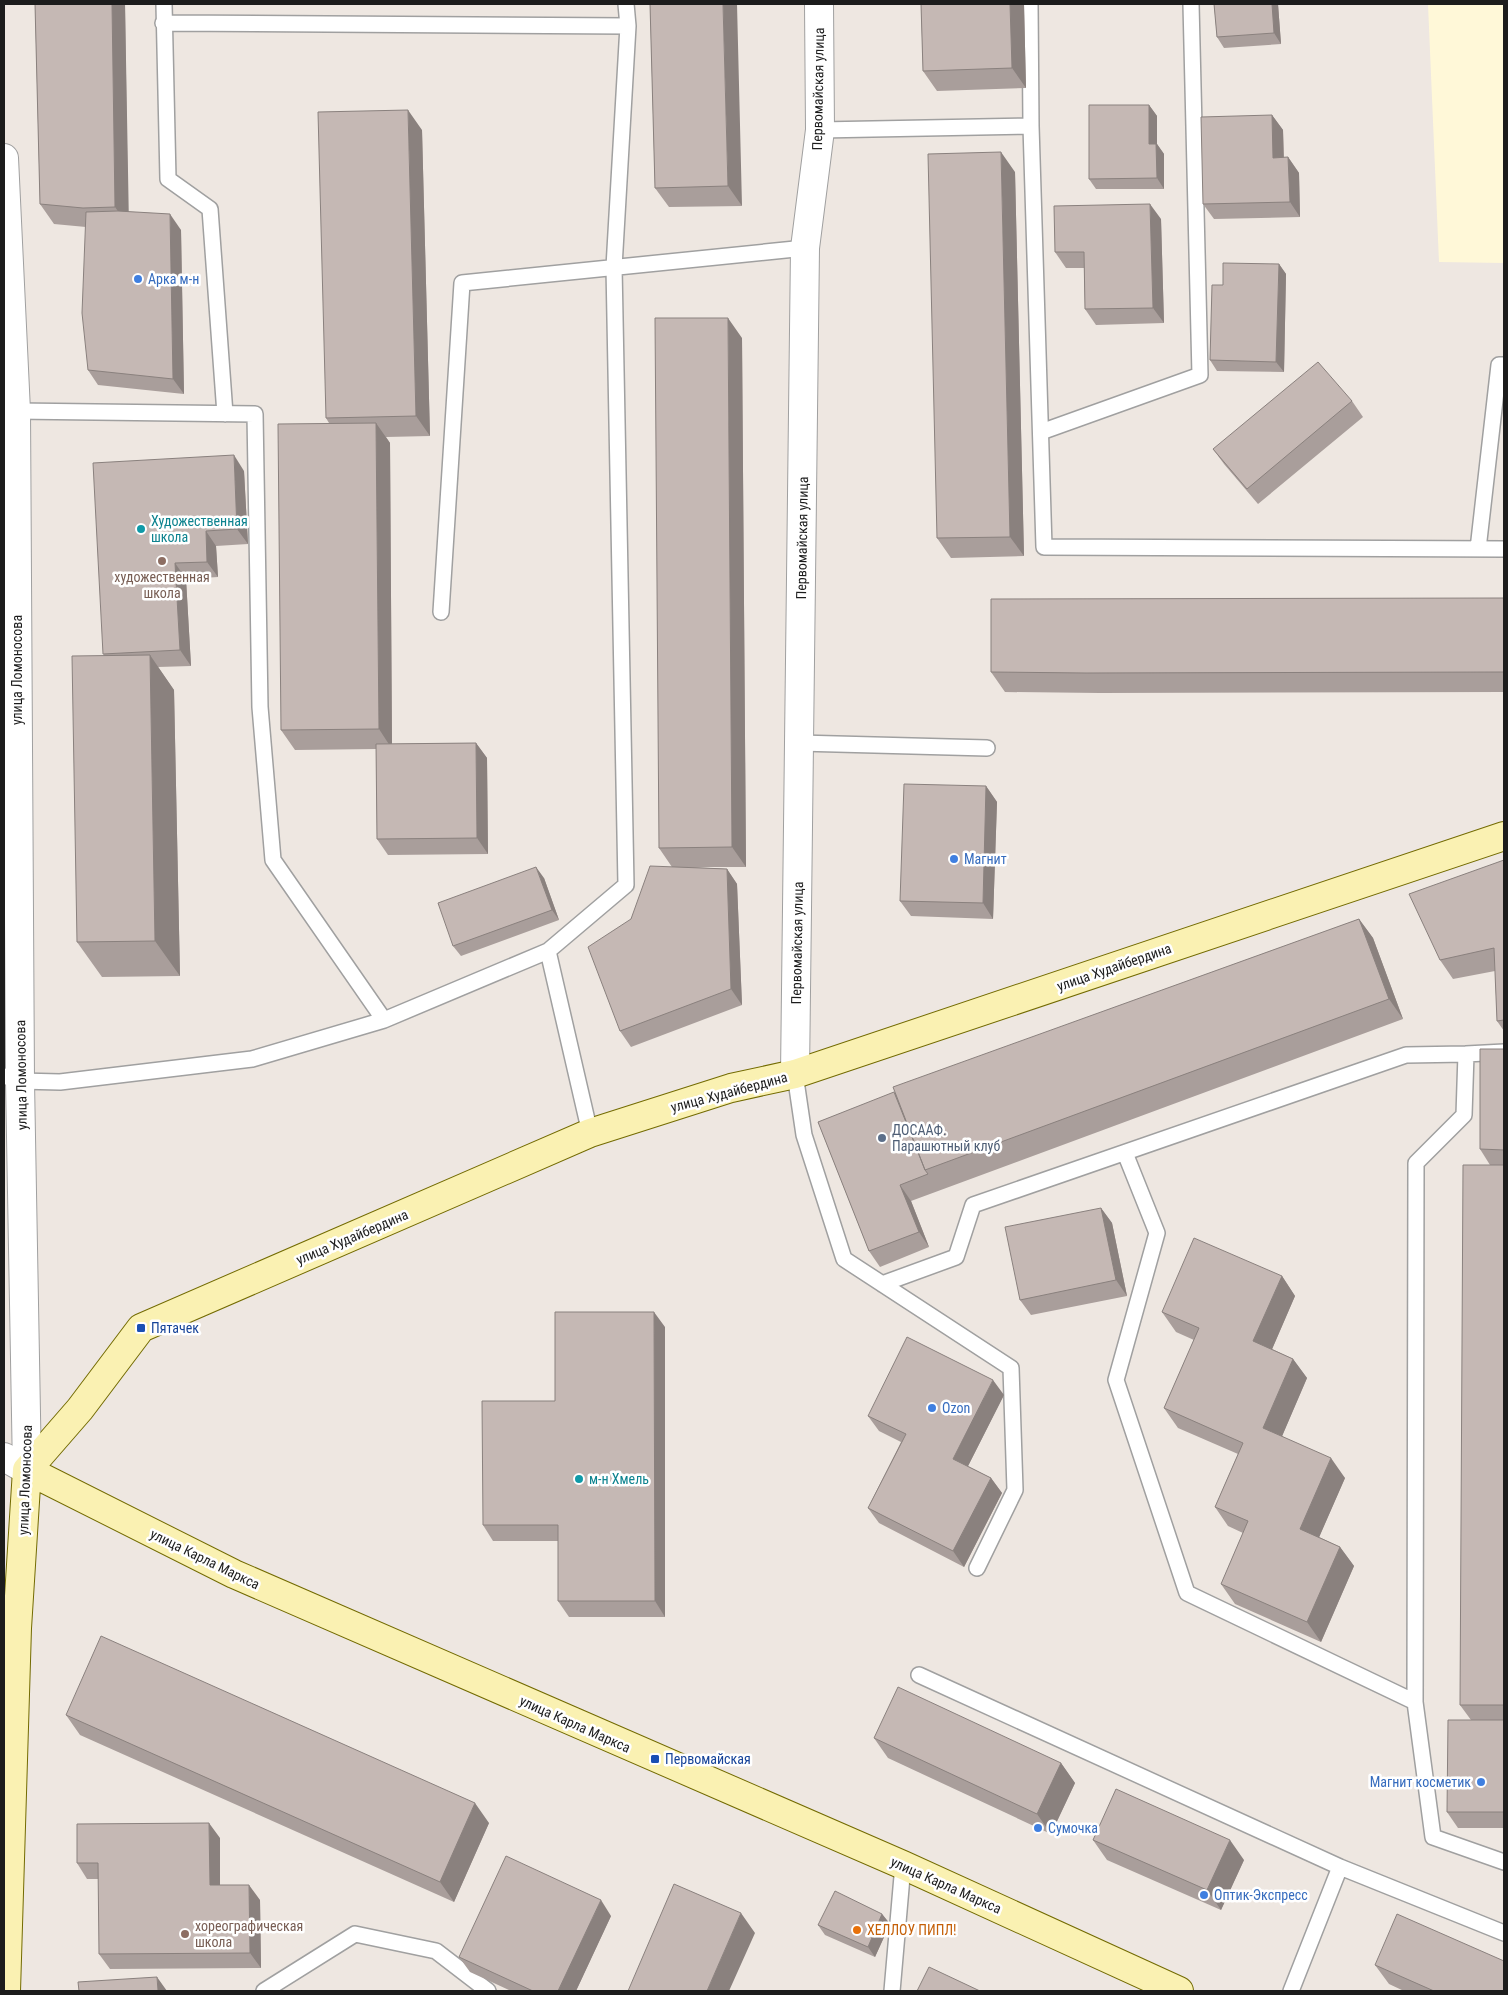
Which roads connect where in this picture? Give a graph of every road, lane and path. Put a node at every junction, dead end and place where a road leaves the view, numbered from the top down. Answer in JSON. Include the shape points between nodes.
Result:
{"nodes":[{"id":1,"x":164,"y":4,"type":"edge"},
{"id":2,"x":626,"y":4,"type":"edge"},
{"id":3,"x":819,"y":4,"type":"edge"},
{"id":4,"x":1030,"y":4,"type":"edge"},
{"id":5,"x":1191,"y":4,"type":"edge"},
{"id":6,"x":163,"y":23,"type":"junction"},
{"id":7,"x":628,"y":26,"type":"junction"},
{"id":8,"x":1031,"y":126,"type":"junction"},
{"id":9,"x":820,"y":130,"type":"junction"},
{"id":10,"x":4,"y":158,"type":"edge"},
{"id":11,"x":805,"y":248,"type":"junction"},
{"id":12,"x":614,"y":267,"type":"junction"},
{"id":13,"x":1504,"y":365,"type":"edge"},
{"id":14,"x":16,"y":411,"type":"junction"},
{"id":15,"x":225,"y":414,"type":"junction"},
{"id":16,"x":1040,"y":432,"type":"junction"},
{"id":17,"x":1478,"y":549,"type":"junction"},
{"id":18,"x":1504,"y":549,"type":"edge"},
{"id":19,"x":441,"y":612,"type":"dead end"},
{"id":20,"x":11,"y":701,"type":"edge"},
{"id":21,"x":799,"y":742,"type":"junction"},
{"id":22,"x":987,"y":748,"type":"dead end"},
{"id":23,"x":1504,"y":836,"type":"edge"},
{"id":24,"x":548,"y":951,"type":"junction"},
{"id":25,"x":384,"y":1020,"type":"junction"},
{"id":26,"x":1504,"y":1052,"type":"edge"},
{"id":27,"x":1466,"y":1054,"type":"junction"},
{"id":28,"x":795,"y":1074,"type":"junction"},
{"id":29,"x":12,"y":1078,"type":"edge"},
{"id":30,"x":590,"y":1134,"type":"junction"},
{"id":31,"x":1125,"y":1153,"type":"junction"},
{"id":32,"x":882,"y":1284,"type":"junction"},
{"id":33,"x":4,"y":1457,"type":"edge"},
{"id":34,"x":27,"y":1470,"type":"junction"},
{"id":35,"x":978,"y":1568,"type":"dead end"},
{"id":36,"x":919,"y":1675,"type":"dead end"},
{"id":37,"x":1415,"y":1702,"type":"junction"},
{"id":38,"x":1504,"y":1862,"type":"edge"},
{"id":39,"x":903,"y":1866,"type":"junction"},
{"id":40,"x":1340,"y":1867,"type":"junction"},
{"id":41,"x":1504,"y":1933,"type":"edge"},
{"id":42,"x":6,"y":1991,"type":"edge"},
{"id":43,"x":264,"y":1991,"type":"edge"},
{"id":44,"x":488,"y":1991,"type":"edge"},
{"id":45,"x":892,"y":1991,"type":"edge"},
{"id":46,"x":1179,"y":1991,"type":"edge"},
{"id":47,"x":1291,"y":1991,"type":"edge"}],
"edges":[{"from":1,"to":6,"type":"lane"},
{"from":2,"to":7,"type":"lane"},
{"from":3,"to":9,"type":"street","name":"Первомайская улица"},
{"from":4,"to":8,"type":"lane"},
{"from":5,"to":16,"type":"lane","via":[[1200,376]]},
{"from":6,"to":7,"type":"lane"},
{"from":6,"to":15,"type":"lane","via":[[168,179],[210,208]]},
{"from":7,"to":12,"type":"lane"},
{"from":8,"to":9,"type":"lane"},
{"from":8,"to":16,"type":"lane"},
{"from":9,"to":11,"type":"street","name":"Первомайская улица"},
{"from":10,"to":14,"type":"street","name":"улица Ломоносова"},
{"from":11,"to":12,"type":"lane"},
{"from":11,"to":21,"type":"street","name":"Первомайская улица"},
{"from":12,"to":19,"type":"lane","via":[[462,283]]},
{"from":12,"to":24,"type":"lane","via":[[626,884]]},
{"from":13,"to":17,"type":"lane","via":[[1499,365]]},
{"from":14,"to":15,"type":"lane"},
{"from":14,"to":20,"type":"street","name":"улица Ломоносова"},
{"from":15,"to":25,"type":"lane","via":[[255,414],[260,707],[273,860]]},
{"from":16,"to":17,"type":"lane","via":[[1044,547]]},
{"from":17,"to":18,"type":"lane"},
{"from":20,"to":29,"type":"street","name":"улица Ломоносова"},
{"from":21,"to":22,"type":"lane"},
{"from":21,"to":28,"type":"street","name":"Первомайская улица"},
{"from":23,"to":28,"type":"main road","name":"улица Худайбердина"},
{"from":24,"to":25,"type":"lane"},
{"from":24,"to":30,"type":"lane"},
{"from":25,"to":29,"type":"lane","via":[[252,1059],[60,1082]]},
{"from":26,"to":27,"type":"lane"},
{"from":27,"to":31,"type":"lane","via":[[1406,1055]]},
{"from":27,"to":37,"type":"lane","via":[[1464,1115],[1416,1163]]},
{"from":28,"to":30,"type":"main road","name":"улица Худайбердина","via":[[731,1088]]},
{"from":28,"to":32,"type":"lane","via":[[804,1135],[844,1259]]},
{"from":29,"to":34,"type":"street","name":"улица Ломоносова"},
{"from":30,"to":34,"type":"main road","name":"улица Худайбердина","via":[[141,1328],[80,1410]]},
{"from":31,"to":32,"type":"lane","via":[[973,1205],[956,1257]]},
{"from":31,"to":37,"type":"lane","via":[[1157,1233],[1116,1380],[1187,1593]]},
{"from":32,"to":35,"type":"lane","via":[[1011,1368],[1015,1490]]},
{"from":33,"to":34,"type":"street","name":"улица Карла Маркса"},
{"from":34,"to":39,"type":"main road","name":"улица Карла Маркса","via":[[234,1574]]},
{"from":34,"to":42,"type":"main road","name":"улица Ломоносова","via":[[17,1628]]},
{"from":36,"to":40,"type":"lane"},
{"from":37,"to":38,"type":"lane","via":[[1432,1837]]},
{"from":39,"to":45,"type":"lane"},
{"from":39,"to":46,"type":"main road","name":"улица Карла Маркса"},
{"from":40,"to":41,"type":"lane"},
{"from":40,"to":47,"type":"lane"},
{"from":43,"to":44,"type":"lane","via":[[355,1934],[436,1951]]}]}
